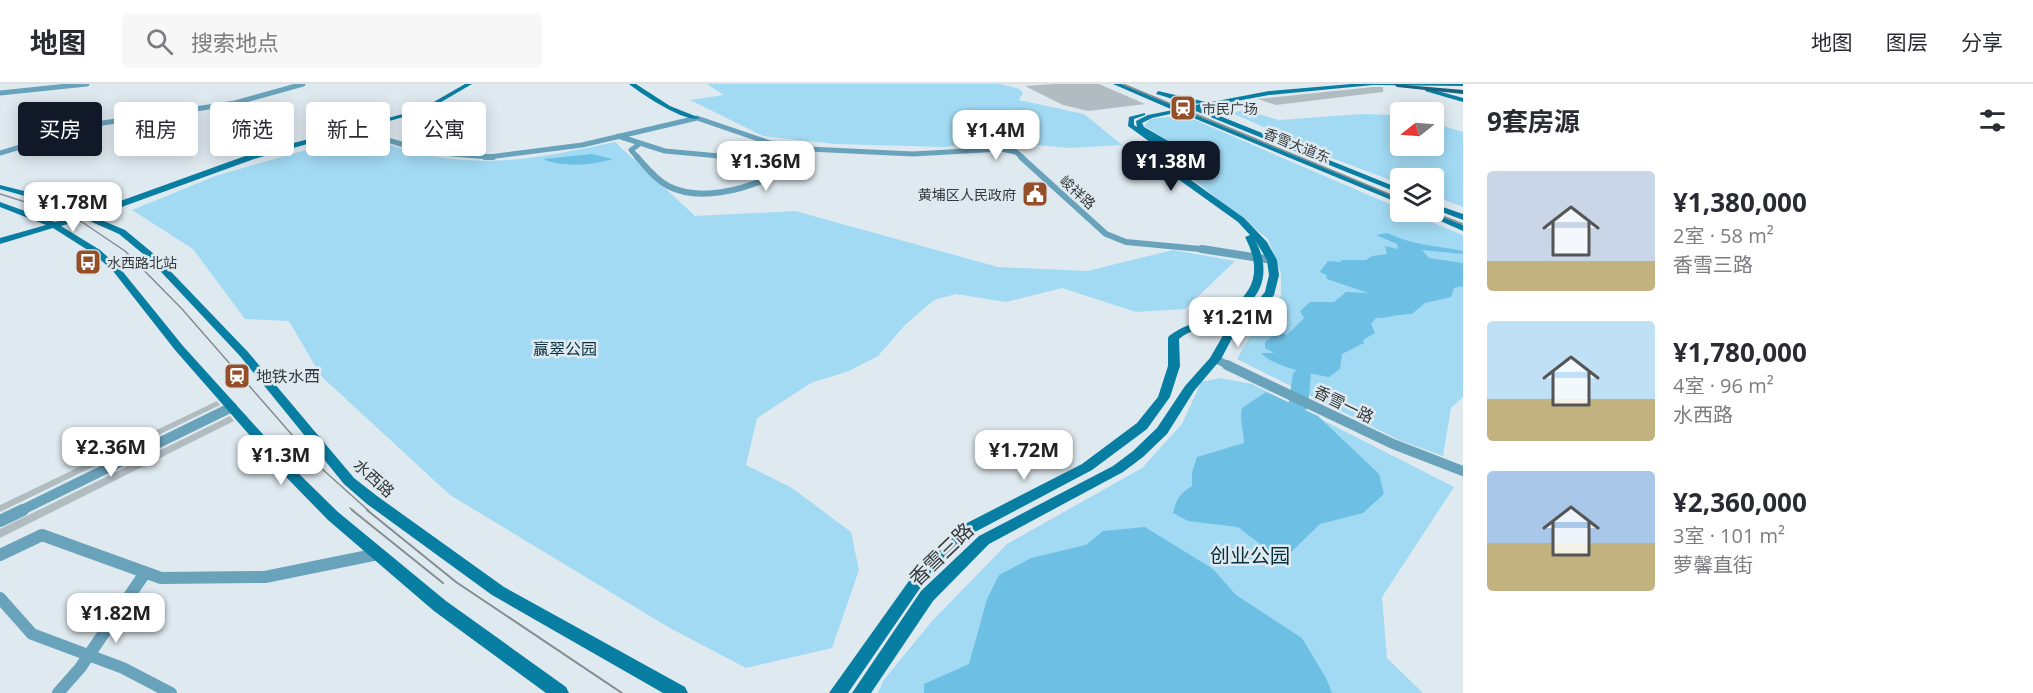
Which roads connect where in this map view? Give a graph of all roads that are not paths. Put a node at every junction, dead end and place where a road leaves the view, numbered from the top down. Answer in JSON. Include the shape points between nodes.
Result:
{"nodes":[{"id":1,"x":87,"y":84,"type":"edge"},
{"id":2,"x":303,"y":84,"type":"edge"},
{"id":3,"x":463,"y":84,"type":"edge"},
{"id":4,"x":469,"y":84,"type":"edge"},
{"id":5,"x":633,"y":84,"type":"edge"},
{"id":6,"x":639,"y":84,"type":"edge"},
{"id":7,"x":1116,"y":84,"type":"edge"},
{"id":8,"x":1136,"y":84,"type":"edge"},
{"id":9,"x":1336,"y":84,"type":"edge"},
{"id":10,"x":1373,"y":84,"type":"edge"},
{"id":11,"x":1442,"y":84,"type":"edge"},
{"id":12,"x":1458,"y":84,"type":"edge"},
{"id":13,"x":1397,"y":85,"type":"edge"},
{"id":14,"x":1463,"y":85,"type":"edge"},
{"id":15,"x":1427,"y":90,"type":"dead end"},
{"id":16,"x":1463,"y":91,"type":"edge"},
{"id":17,"x":0,"y":93,"type":"edge"},
{"id":18,"x":1158,"y":93,"type":"junction"},
{"id":19,"x":1463,"y":100,"type":"edge"},
{"id":20,"x":1213,"y":102,"type":"junction"},
{"id":21,"x":1226,"y":102,"type":"junction"},
{"id":22,"x":1192,"y":107,"type":"junction"},
{"id":23,"x":1177,"y":110,"type":"junction"},
{"id":24,"x":697,"y":118,"type":"junction"},
{"id":25,"x":390,"y":119,"type":"edge"},
{"id":26,"x":1235,"y":124,"type":"junction"},
{"id":27,"x":618,"y":136,"type":"junction"},
{"id":28,"x":390,"y":141,"type":"edge"},
{"id":29,"x":306,"y":143,"type":"edge"},
{"id":30,"x":638,"y":145,"type":"junction"},
{"id":31,"x":0,"y":153,"type":"edge"},
{"id":32,"x":0,"y":187,"type":"edge"},
{"id":33,"x":1390,"y":187,"type":"edge"},
{"id":34,"x":1390,"y":197,"type":"edge"},
{"id":35,"x":0,"y":204,"type":"edge"},
{"id":36,"x":1444,"y":210,"type":"edge"},
{"id":37,"x":85,"y":214,"type":"junction"},
{"id":38,"x":1463,"y":217,"type":"edge"},
{"id":39,"x":1444,"y":220,"type":"edge"},
{"id":40,"x":50,"y":223,"type":"junction"},
{"id":41,"x":1463,"y":228,"type":"edge"},
{"id":42,"x":0,"y":239,"type":"edge"},
{"id":43,"x":1259,"y":257,"type":"junction"},
{"id":44,"x":1272,"y":260,"type":"junction"},
{"id":45,"x":1215,"y":359,"type":"junction"},
{"id":46,"x":232,"y":408,"type":"junction"},
{"id":47,"x":1463,"y":471,"type":"edge"},
{"id":48,"x":0,"y":521,"type":"edge"},
{"id":49,"x":378,"y":554,"type":"junction"},
{"id":50,"x":0,"y":555,"type":"edge"},
{"id":51,"x":145,"y":573,"type":"junction"},
{"id":52,"x":0,"y":598,"type":"edge"},
{"id":53,"x":89,"y":655,"type":"junction"},
{"id":54,"x":837,"y":692,"type":"edge"},
{"id":55,"x":58,"y":693,"type":"edge"},
{"id":56,"x":171,"y":693,"type":"edge"},
{"id":57,"x":560,"y":693,"type":"edge"},
{"id":58,"x":680,"y":693,"type":"edge"},
{"id":59,"x":861,"y":693,"type":"edge"}],
"edges":[{"from":1,"to":17,"type":"street"},
{"from":2,"to":31,"type":"street","via":[[235,104],[88,126]]},
{"from":3,"to":37,"type":"street","via":[[399,114],[232,160]]},
{"from":4,"to":25,"type":"street","via":[[421,109]]},
{"from":5,"to":24,"type":"street","name":"峻祥路","via":[[668,107]]},
{"from":6,"to":24,"type":"street","name":"峻祥路"},
{"from":7,"to":23,"type":"street","name":"香雪大道东"},
{"from":8,"to":18,"type":"street","name":"香雪大道东"},
{"from":9,"to":20,"type":"street","via":[[1258,92]]},
{"from":10,"to":13,"type":"street"},
{"from":10,"to":21,"type":"street","via":[[1286,91]]},
{"from":11,"to":12,"type":"street"},
{"from":11,"to":13,"type":"street"},
{"from":11,"to":16,"type":"main road"},
{"from":12,"to":14,"type":"main road"},
{"from":13,"to":16,"type":"main road"},
{"from":15,"to":19,"type":"street"},
{"from":18,"to":20,"type":"street"},
{"from":18,"to":22,"type":"street","name":"香雪大道东"},
{"from":20,"to":22,"type":"street"},
{"from":21,"to":22,"type":"street"},
{"from":21,"to":26,"type":"street","via":[[1220,116]]},
{"from":22,"to":23,"type":"street"},
{"from":22,"to":26,"type":"street","name":"香雪大道东"},
{"from":23,"to":34,"type":"street","name":"香雪大道东"},
{"from":23,"to":43,"type":"street","via":[[1134,116],[1129,122],[1165,150],[1163,169],[1239,226]]},
{"from":23,"to":44,"type":"street","via":[[1143,118],[1139,124],[1171,144],[1175,153],[1170,168],[1251,229]]},
{"from":24,"to":27,"type":"street"},
{"from":24,"to":43,"type":"street","name":"峻祥路","via":[[770,143],[808,149],[913,154],[1009,151],[1016,153],[1106,234],[1126,242]]},
{"from":26,"to":33,"type":"street","name":"香雪大道东"},
{"from":27,"to":28,"type":"street","via":[[544,152],[489,157],[428,152]]},
{"from":27,"to":30,"type":"street"},
{"from":29,"to":37,"type":"street","via":[[242,160]]},
{"from":30,"to":30,"type":"street","via":[[631,150],[665,185],[689,193],[718,192],[773,176],[774,172],[754,161],[695,156]]},
{"from":32,"to":37,"type":"street","name":"水西路"},
{"from":35,"to":40,"type":"street"},
{"from":36,"to":38,"type":"street"},
{"from":37,"to":40,"type":"street"},
{"from":37,"to":58,"type":"street","name":"水西路","via":[[122,232],[152,256],[244,354],[349,481],[372,500],[498,591]]},
{"from":39,"to":41,"type":"street"},
{"from":40,"to":42,"type":"street"},
{"from":40,"to":46,"type":"street","via":[[97,252],[116,269]]},
{"from":43,"to":44,"type":"street","name":"峻祥路"},
{"from":43,"to":54,"type":"street","via":[[1259,281],[1244,302],[1222,318],[1184,329],[1173,339],[1174,366],[1164,397],[1130,437],[1087,467],[970,528],[931,561]]},
{"from":44,"to":45,"type":"street","name":"香雪三路","via":[[1274,284],[1270,293],[1252,314],[1233,327]]},
{"from":45,"to":47,"type":"street","name":"香雪一路","via":[[1416,454]]},
{"from":45,"to":59,"type":"street","name":"香雪三路","via":[[1189,389],[1162,431],[1118,469],[984,540],[927,596]]},
{"from":46,"to":48,"type":"street"},
{"from":46,"to":49,"type":"street","via":[[315,498]]},
{"from":49,"to":51,"type":"street","via":[[265,577],[161,578]]},
{"from":49,"to":57,"type":"street","via":[[440,606]]},
{"from":50,"to":51,"type":"street","via":[[42,535]]},
{"from":51,"to":53,"type":"street"},
{"from":52,"to":53,"type":"street","via":[[32,634]]},
{"from":53,"to":55,"type":"street"},
{"from":53,"to":56,"type":"street"}]}
